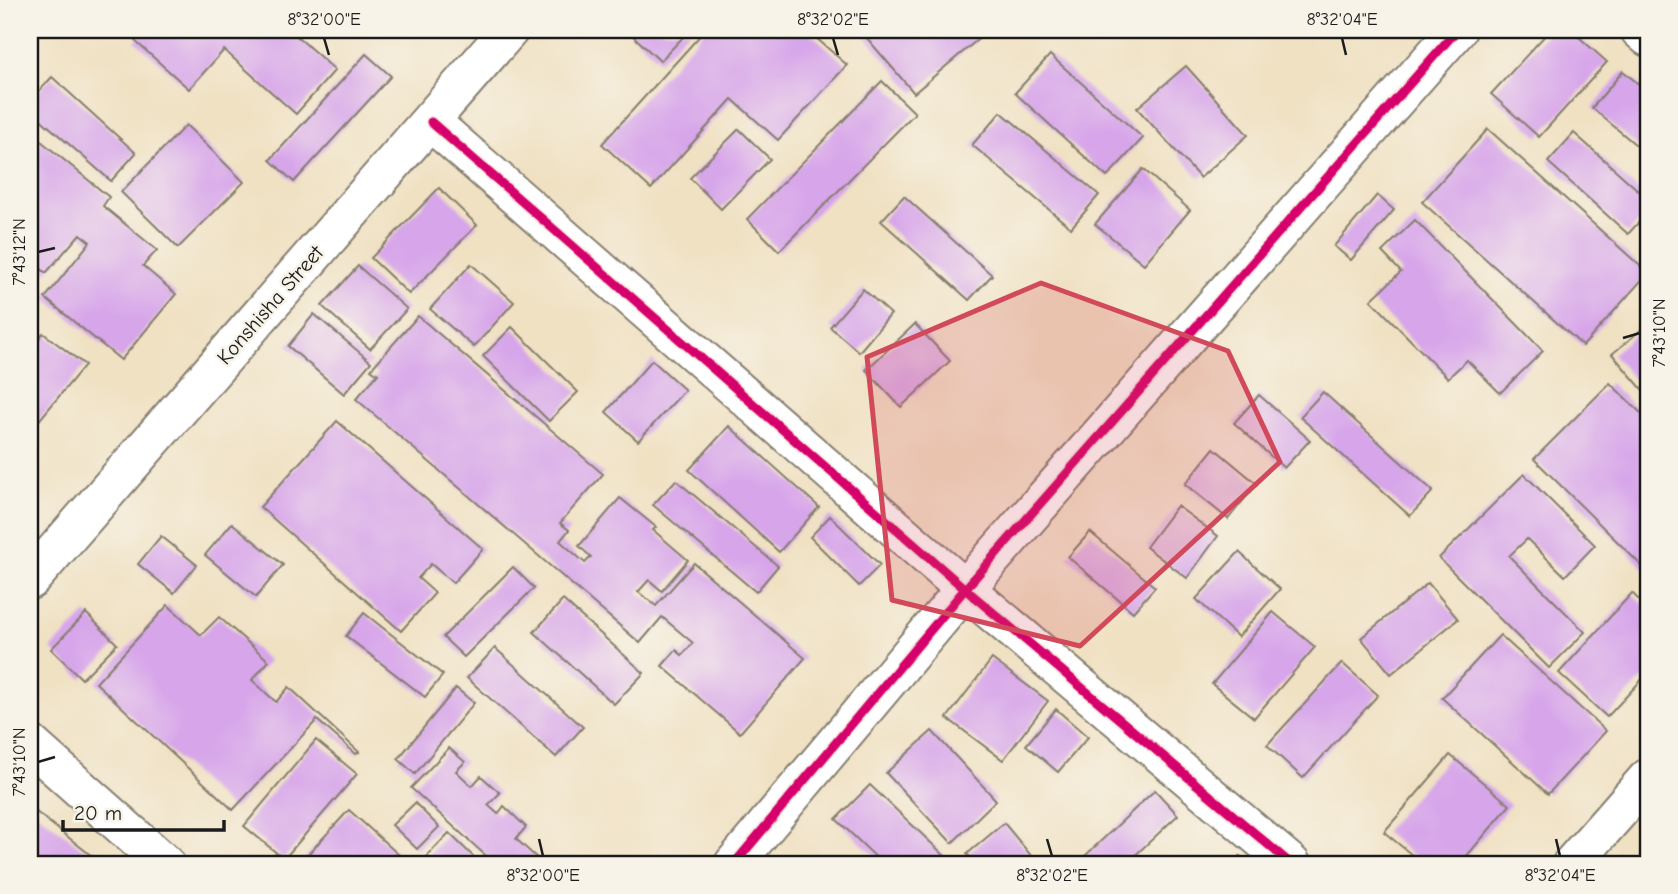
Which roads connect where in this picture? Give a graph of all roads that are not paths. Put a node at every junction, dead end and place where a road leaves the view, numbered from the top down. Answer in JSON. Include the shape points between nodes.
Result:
{"nodes":[{"id":1,"x":509,"y":30,"type":"edge"},
{"id":2,"x":1457,"y":30,"type":"edge"},
{"id":3,"x":1640,"y":30,"type":"edge"},
{"id":4,"x":1648,"y":37,"type":"edge"},
{"id":5,"x":431,"y":122,"type":"junction"},
{"id":6,"x":30,"y":580,"type":"edge"},
{"id":7,"x":965,"y":589,"type":"junction"},
{"id":8,"x":30,"y":744,"type":"edge"},
{"id":9,"x":1648,"y":778,"type":"edge"},
{"id":10,"x":166,"y":864,"type":"edge"},
{"id":11,"x":734,"y":864,"type":"edge"},
{"id":12,"x":1291,"y":864,"type":"edge"},
{"id":13,"x":1572,"y":864,"type":"edge"}],
"edges":[{"from":1,"to":5,"type":"street","name":"Konshisha Street"},
{"from":2,"to":7,"type":"street"},
{"from":3,"to":4,"type":"street"},
{"from":5,"to":6,"type":"street","name":"Konshisha Street"},
{"from":5,"to":7,"type":"street"},
{"from":7,"to":11,"type":"street"},
{"from":7,"to":12,"type":"street"},
{"from":8,"to":10,"type":"street"},
{"from":9,"to":13,"type":"street"}]}
